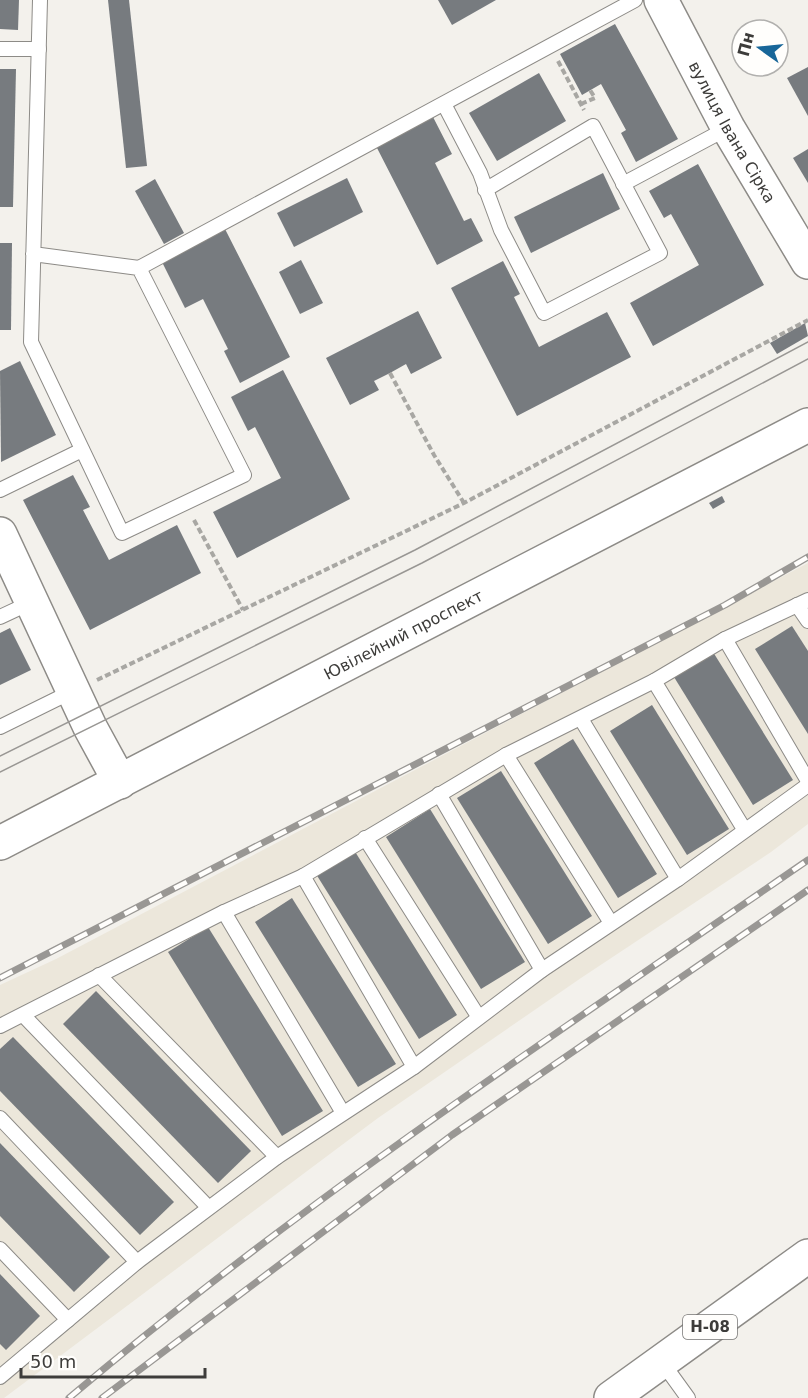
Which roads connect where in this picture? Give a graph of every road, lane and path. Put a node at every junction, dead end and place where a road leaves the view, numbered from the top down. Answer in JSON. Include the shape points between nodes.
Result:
{"nodes":[{"id":1,"x":40,"y":0,"type":"edge"},
{"id":2,"x":635,"y":0,"type":"edge"},
{"id":3,"x":661,"y":0,"type":"edge"},
{"id":4,"x":550,"y":46,"type":"junction"},
{"id":5,"x":0,"y":49,"type":"edge"},
{"id":6,"x":39,"y":49,"type":"junction"},
{"id":7,"x":590,"y":90,"type":"dead end"},
{"id":8,"x":444,"y":104,"type":"junction"},
{"id":9,"x":581,"y":104,"type":"junction"},
{"id":10,"x":593,"y":126,"type":"junction"},
{"id":11,"x":728,"y":128,"type":"junction"},
{"id":12,"x":623,"y":184,"type":"junction"},
{"id":13,"x":485,"y":190,"type":"junction"},
{"id":14,"x":33,"y":254,"type":"junction"},
{"id":15,"x":808,"y":262,"type":"edge"},
{"id":16,"x":139,"y":267,"type":"junction"},
{"id":17,"x":808,"y":320,"type":"edge"},
{"id":18,"x":390,"y":373,"type":"dead end"},
{"id":19,"x":808,"y":425,"type":"edge"},
{"id":20,"x":82,"y":450,"type":"junction"},
{"id":21,"x":0,"y":490,"type":"edge"},
{"id":22,"x":184,"y":503,"type":"junction"},
{"id":23,"x":464,"y":503,"type":"junction"},
{"id":24,"x":0,"y":534,"type":"edge"},
{"id":25,"x":32,"y":602,"type":"junction"},
{"id":26,"x":803,"y":603,"type":"edge"},
{"id":27,"x":243,"y":610,"type":"junction"},
{"id":28,"x":0,"y":617,"type":"edge"},
{"id":29,"x":808,"y":621,"type":"edge"},
{"id":30,"x":725,"y":639,"type":"junction"},
{"id":31,"x":654,"y":681,"type":"junction"},
{"id":32,"x":73,"y":691,"type":"junction"},
{"id":33,"x":581,"y":719,"type":"junction"},
{"id":34,"x":0,"y":727,"type":"edge"},
{"id":35,"x":506,"y":754,"type":"junction"},
{"id":36,"x":120,"y":782,"type":"junction"},
{"id":37,"x":808,"y":783,"type":"edge"},
{"id":38,"x":440,"y":794,"type":"junction"},
{"id":39,"x":744,"y":829,"type":"junction"},
{"id":40,"x":365,"y":838,"type":"junction"},
{"id":41,"x":0,"y":843,"type":"edge"},
{"id":42,"x":303,"y":876,"type":"junction"},
{"id":43,"x":678,"y":879,"type":"junction"},
{"id":44,"x":224,"y":912,"type":"junction"},
{"id":45,"x":611,"y":923,"type":"junction"},
{"id":46,"x":542,"y":969,"type":"junction"},
{"id":47,"x":99,"y":975,"type":"junction"},
{"id":48,"x":23,"y":1015,"type":"junction"},
{"id":49,"x":478,"y":1016,"type":"junction"},
{"id":50,"x":0,"y":1026,"type":"edge"},
{"id":51,"x":414,"y":1067,"type":"junction"},
{"id":52,"x":343,"y":1113,"type":"junction"},
{"id":53,"x":0,"y":1118,"type":"edge"},
{"id":54,"x":277,"y":1156,"type":"junction"},
{"id":55,"x":208,"y":1207,"type":"junction"},
{"id":56,"x":0,"y":1249,"type":"edge"},
{"id":57,"x":808,"y":1256,"type":"edge"},
{"id":58,"x":137,"y":1262,"type":"junction"},
{"id":59,"x":68,"y":1320,"type":"junction"},
{"id":60,"x":662,"y":1362,"type":"junction"},
{"id":61,"x":0,"y":1377,"type":"edge"},
{"id":62,"x":611,"y":1398,"type":"edge"},
{"id":63,"x":688,"y":1398,"type":"edge"}],
"edges":[{"from":1,"to":6,"type":"lane"},
{"from":2,"to":4,"type":"lane"},
{"from":3,"to":11,"type":"main road","name":"вулиця Івана Сірка"},
{"from":4,"to":8,"type":"lane"},
{"from":4,"to":9,"type":"path"},
{"from":5,"to":6,"type":"lane"},
{"from":6,"to":14,"type":"lane"},
{"from":7,"to":9,"type":"path","via":[[595,98]]},
{"from":8,"to":13,"type":"lane"},
{"from":8,"to":16,"type":"lane"},
{"from":9,"to":10,"type":"path"},
{"from":10,"to":12,"type":"lane"},
{"from":10,"to":13,"type":"lane"},
{"from":11,"to":12,"type":"lane"},
{"from":11,"to":15,"type":"main road","name":"вулиця Івана Сірка"},
{"from":12,"to":13,"type":"lane","via":[[660,253],[544,313],[501,231]]},
{"from":14,"to":16,"type":"lane"},
{"from":14,"to":20,"type":"lane","via":[[31,342]]},
{"from":16,"to":22,"type":"lane","via":[[244,475]]},
{"from":17,"to":23,"type":"path"},
{"from":18,"to":23,"type":"path"},
{"from":19,"to":36,"type":"main road","name":"Ювілейний проспект"},
{"from":20,"to":21,"type":"lane"},
{"from":20,"to":22,"type":"lane","via":[[122,533]]},
{"from":22,"to":27,"type":"path"},
{"from":23,"to":27,"type":"path"},
{"from":24,"to":25,"type":"main road"},
{"from":25,"to":28,"type":"lane"},
{"from":25,"to":32,"type":"main road"},
{"from":26,"to":29,"type":"lane"},
{"from":26,"to":30,"type":"lane"},
{"from":27,"to":32,"type":"path"},
{"from":30,"to":31,"type":"lane"},
{"from":30,"to":37,"type":"lane"},
{"from":31,"to":33,"type":"lane"},
{"from":31,"to":39,"type":"lane"},
{"from":32,"to":34,"type":"lane"},
{"from":32,"to":36,"type":"main road"},
{"from":33,"to":35,"type":"lane"},
{"from":33,"to":43,"type":"lane"},
{"from":35,"to":38,"type":"lane"},
{"from":35,"to":45,"type":"lane"},
{"from":36,"to":41,"type":"main road","name":"Ювілейний проспект"},
{"from":37,"to":39,"type":"lane"},
{"from":38,"to":40,"type":"lane"},
{"from":38,"to":46,"type":"lane"},
{"from":39,"to":43,"type":"lane"},
{"from":40,"to":42,"type":"lane"},
{"from":40,"to":49,"type":"lane"},
{"from":42,"to":44,"type":"lane"},
{"from":42,"to":51,"type":"lane"},
{"from":43,"to":45,"type":"lane"},
{"from":44,"to":47,"type":"lane"},
{"from":44,"to":52,"type":"lane"},
{"from":45,"to":46,"type":"lane"},
{"from":46,"to":49,"type":"lane"},
{"from":47,"to":48,"type":"lane"},
{"from":47,"to":54,"type":"lane"},
{"from":48,"to":50,"type":"lane"},
{"from":48,"to":55,"type":"lane"},
{"from":49,"to":51,"type":"lane"},
{"from":51,"to":52,"type":"lane"},
{"from":52,"to":54,"type":"lane"},
{"from":53,"to":58,"type":"lane"},
{"from":54,"to":55,"type":"lane"},
{"from":55,"to":58,"type":"lane"},
{"from":56,"to":59,"type":"lane"},
{"from":57,"to":60,"type":"main road","number":"Н-08"},
{"from":58,"to":59,"type":"lane"},
{"from":59,"to":61,"type":"lane"},
{"from":60,"to":62,"type":"main road","number":"Н-08"},
{"from":60,"to":63,"type":"lane"}]}
